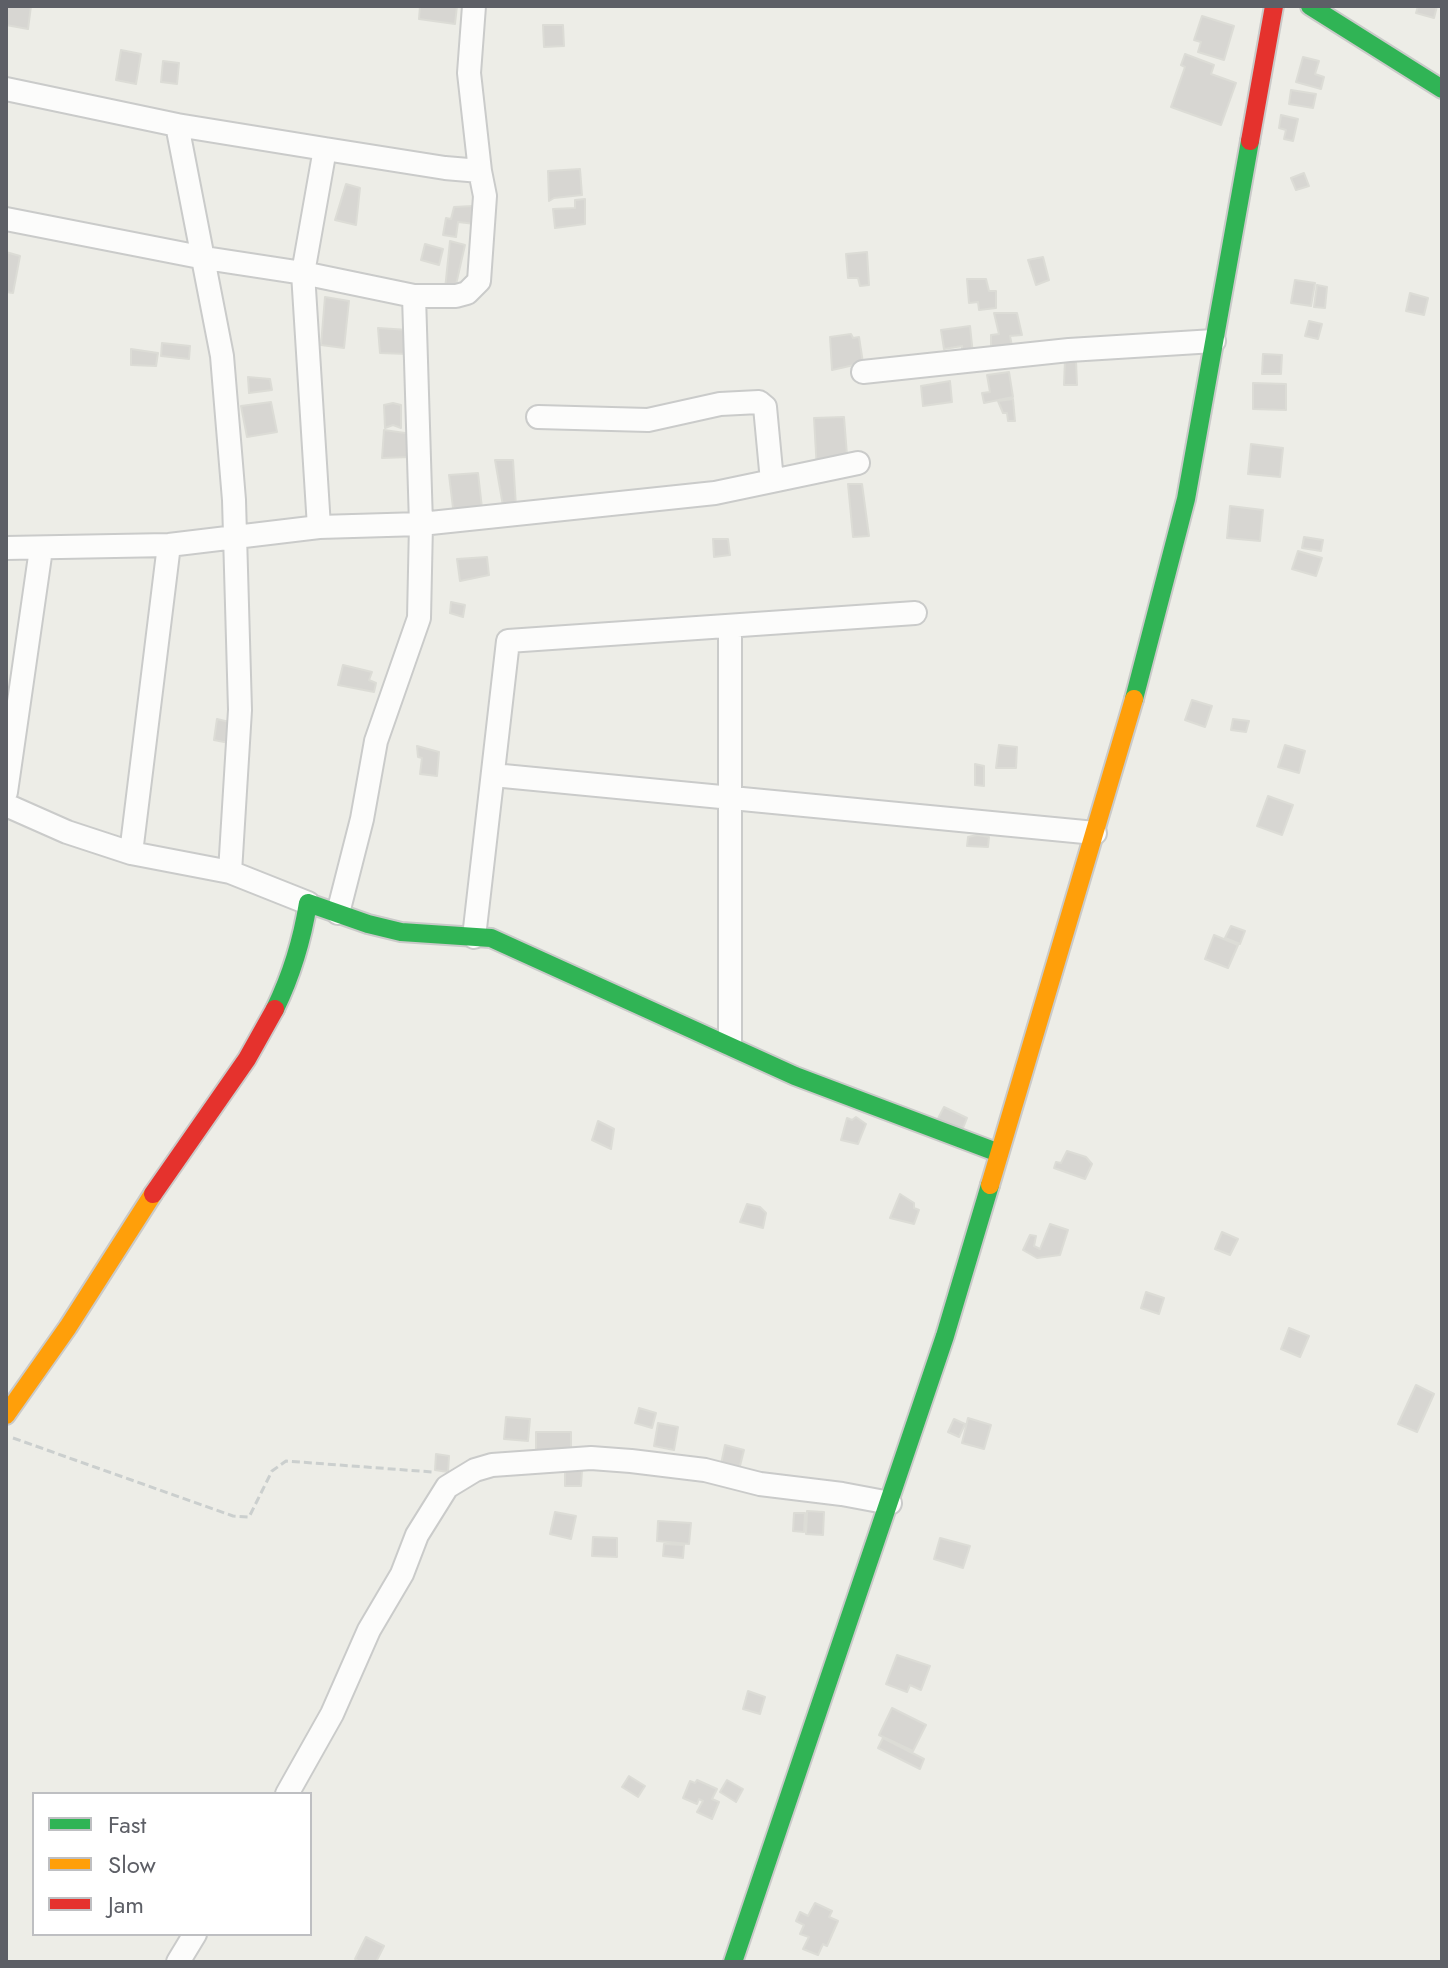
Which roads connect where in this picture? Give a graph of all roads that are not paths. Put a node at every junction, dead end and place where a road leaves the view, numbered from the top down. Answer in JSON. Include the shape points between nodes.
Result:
{"nodes":[{"id":1,"x":474,"y":6,"type":"edge"},
{"id":2,"x":1274,"y":6,"type":"edge"},
{"id":3,"x":1310,"y":6,"type":"edge"},
{"id":4,"x":6,"y":89,"type":"edge"},
{"id":5,"x":1442,"y":89,"type":"edge"},
{"id":6,"x":177,"y":125,"type":"junction"},
{"id":7,"x":325,"y":149,"type":"junction"},
{"id":8,"x":480,"y":171,"type":"junction"},
{"id":9,"x":6,"y":219,"type":"edge"},
{"id":10,"x":205,"y":258,"type":"junction"},
{"id":11,"x":303,"y":273,"type":"junction"},
{"id":12,"x":414,"y":296,"type":"junction"},
{"id":13,"x":1214,"y":341,"type":"junction"},
{"id":14,"x":863,"y":372,"type":"dead end"},
{"id":15,"x":538,"y":417,"type":"dead end"},
{"id":16,"x":858,"y":463,"type":"dead end"},
{"id":17,"x":772,"y":481,"type":"junction"},
{"id":18,"x":421,"y":524,"type":"junction"},
{"id":19,"x":319,"y":527,"type":"junction"},
{"id":20,"x":234,"y":536,"type":"junction"},
{"id":21,"x":169,"y":545,"type":"junction"},
{"id":22,"x":6,"y":548,"type":"edge"},
{"id":23,"x":41,"y":549,"type":"junction"},
{"id":24,"x":915,"y":613,"type":"dead end"},
{"id":25,"x":730,"y":626,"type":"junction"},
{"id":26,"x":493,"y":775,"type":"junction"},
{"id":27,"x":6,"y":792,"type":"edge"},
{"id":28,"x":730,"y":798,"type":"junction"},
{"id":29,"x":6,"y":805,"type":"edge"},
{"id":30,"x":1095,"y":833,"type":"junction"},
{"id":31,"x":131,"y":853,"type":"junction"},
{"id":32,"x":230,"y":872,"type":"junction"},
{"id":33,"x":308,"y":903,"type":"junction"},
{"id":34,"x":338,"y":913,"type":"junction"},
{"id":35,"x":474,"y":937,"type":"junction"},
{"id":36,"x":730,"y":1044,"type":"junction"},
{"id":37,"x":999,"y":1153,"type":"junction"},
{"id":38,"x":6,"y":1415,"type":"edge"},
{"id":39,"x":890,"y":1503,"type":"junction"},
{"id":40,"x":288,"y":1792,"type":"edge"},
{"id":41,"x":194,"y":1936,"type":"edge"},
{"id":42,"x":178,"y":1962,"type":"edge"},
{"id":43,"x":733,"y":1962,"type":"edge"}],
"edges":[{"from":1,"to":8,"type":"street","via":[[469,73]]},
{"from":2,"to":13,"type":"street"},
{"from":3,"to":5,"type":"street"},
{"from":4,"to":6,"type":"street"},
{"from":6,"to":7,"type":"street"},
{"from":6,"to":10,"type":"street"},
{"from":7,"to":8,"type":"street"},
{"from":7,"to":11,"type":"street"},
{"from":8,"to":12,"type":"street","via":[[485,196],[479,281],[456,296]]},
{"from":9,"to":10,"type":"street"},
{"from":10,"to":11,"type":"street"},
{"from":10,"to":20,"type":"street","via":[[222,356]]},
{"from":11,"to":12,"type":"street"},
{"from":11,"to":19,"type":"street"},
{"from":12,"to":18,"type":"street"},
{"from":13,"to":14,"type":"street"},
{"from":13,"to":30,"type":"street","via":[[1186,499]]},
{"from":15,"to":17,"type":"street","via":[[648,420],[720,404],[759,402],[765,407]]},
{"from":16,"to":17,"type":"street"},
{"from":17,"to":18,"type":"street","via":[[715,493]]},
{"from":18,"to":19,"type":"street"},
{"from":18,"to":34,"type":"street","via":[[419,618],[376,741]]},
{"from":19,"to":20,"type":"street"},
{"from":20,"to":21,"type":"street"},
{"from":20,"to":32,"type":"street","via":[[240,710]]},
{"from":21,"to":23,"type":"street"},
{"from":21,"to":31,"type":"street"},
{"from":22,"to":23,"type":"street"},
{"from":23,"to":27,"type":"street"},
{"from":24,"to":25,"type":"street"},
{"from":25,"to":26,"type":"street","via":[[508,641]]},
{"from":25,"to":28,"type":"street"},
{"from":26,"to":28,"type":"street"},
{"from":26,"to":35,"type":"street"},
{"from":28,"to":30,"type":"street"},
{"from":28,"to":36,"type":"street"},
{"from":29,"to":31,"type":"street"},
{"from":30,"to":37,"type":"street"},
{"from":31,"to":32,"type":"street"},
{"from":32,"to":33,"type":"street"},
{"from":33,"to":34,"type":"street"},
{"from":33,"to":38,"type":"street","via":[[302,940],[279,1003]]},
{"from":34,"to":35,"type":"street","via":[[401,932]]},
{"from":35,"to":36,"type":"street","via":[[491,938]]},
{"from":36,"to":37,"type":"street","via":[[795,1076]]},
{"from":37,"to":39,"type":"street"},
{"from":39,"to":40,"type":"street","via":[[760,1484],[705,1470],[591,1458],[492,1465],[469,1475],[447,1487],[417,1535],[332,1714]]},
{"from":39,"to":43,"type":"street"},
{"from":41,"to":42,"type":"street"}]}
